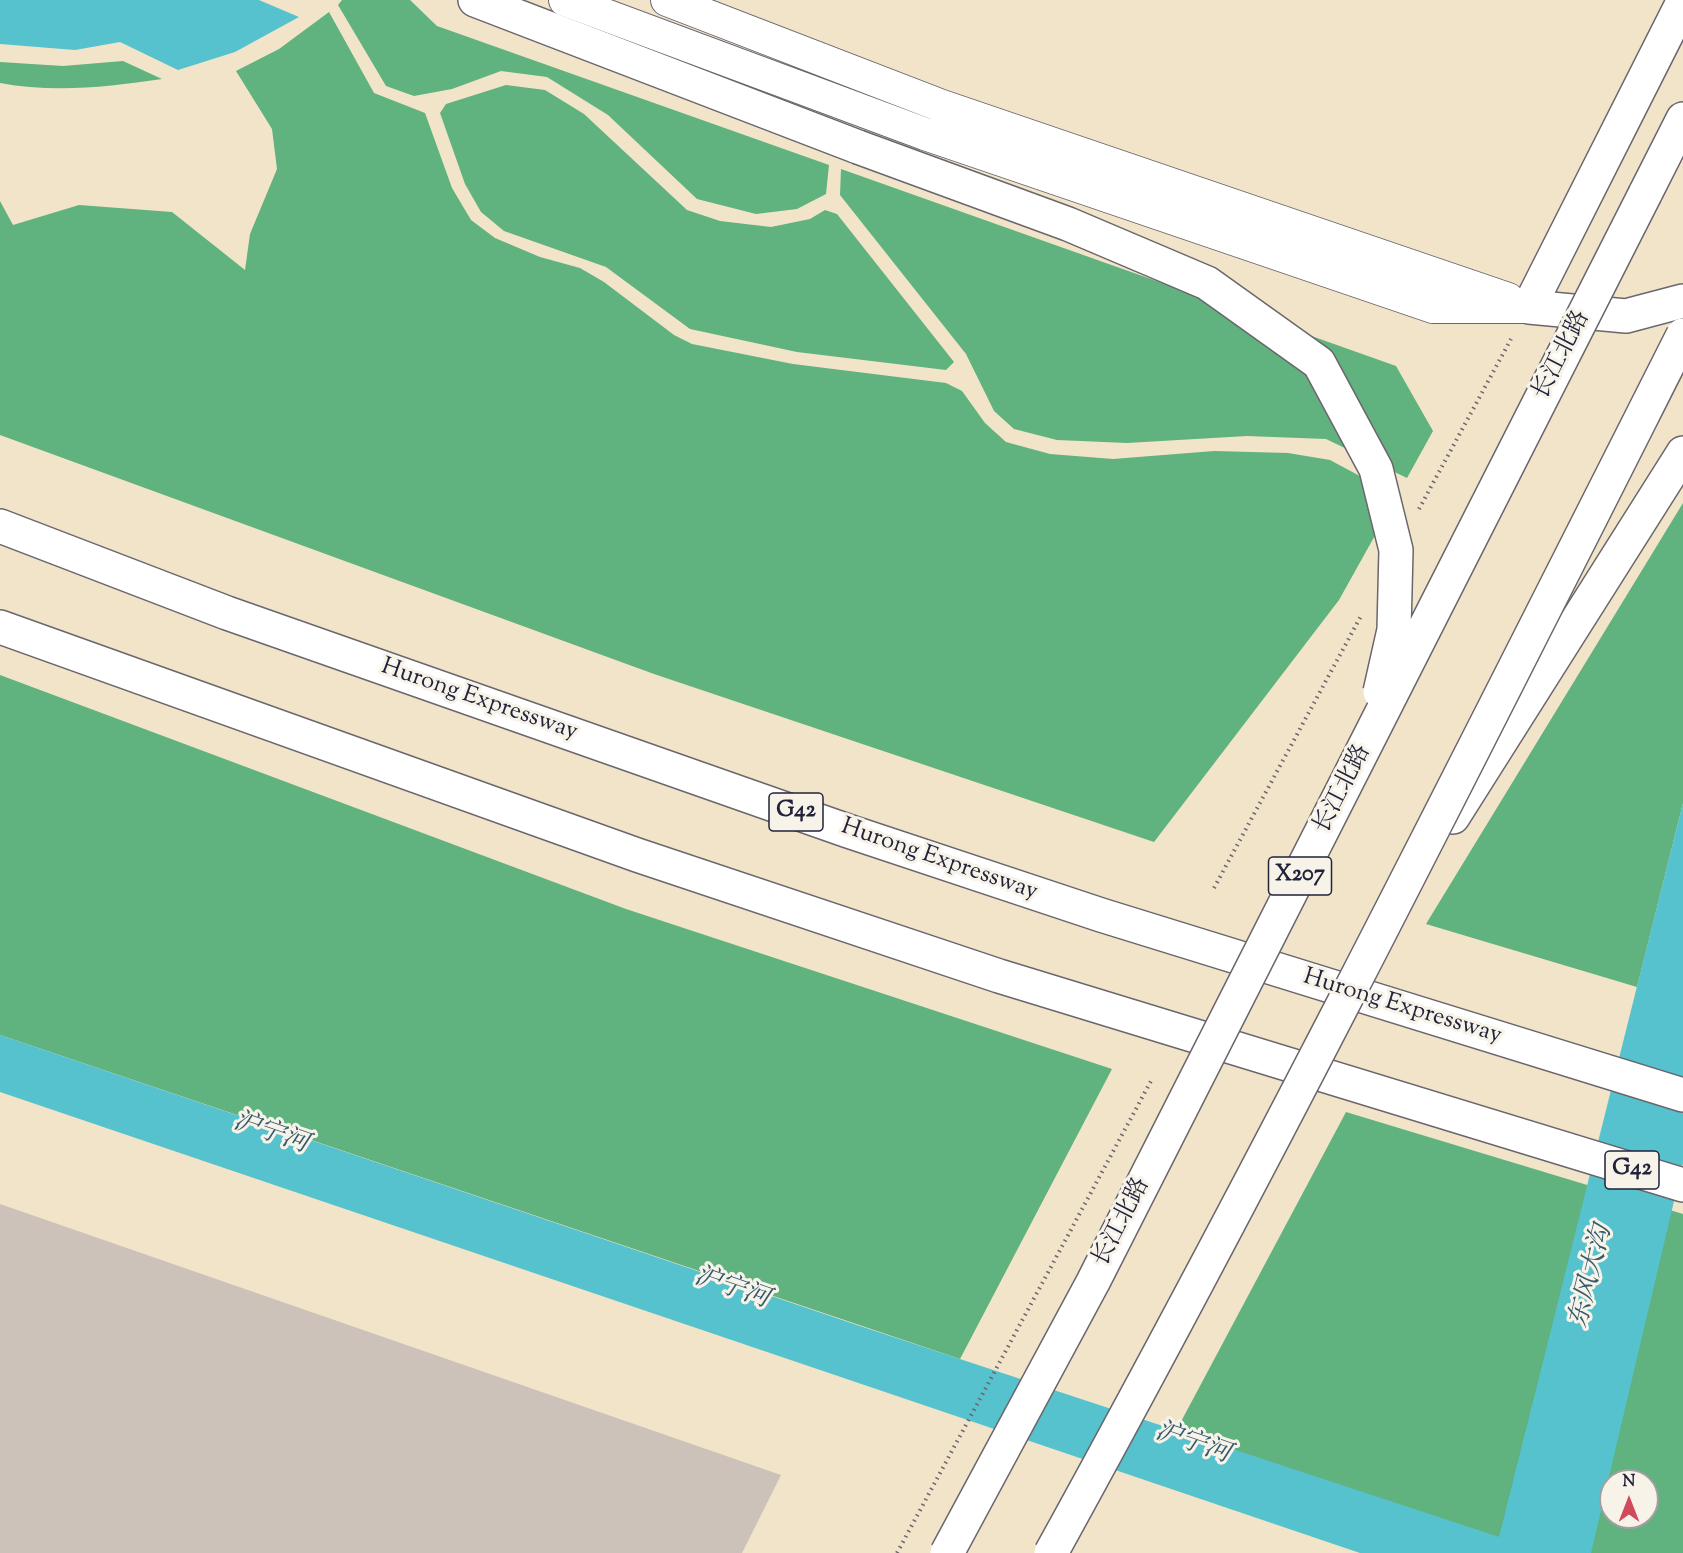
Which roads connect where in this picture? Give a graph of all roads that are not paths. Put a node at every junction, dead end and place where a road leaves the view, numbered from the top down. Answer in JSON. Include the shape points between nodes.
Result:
{"nodes":[{"id":1,"x":475,"y":0,"type":"edge"},
{"id":2,"x":565,"y":0,"type":"edge"},
{"id":3,"x":668,"y":0,"type":"edge"},
{"id":4,"x":1683,"y":2,"type":"edge"},
{"id":5,"x":1683,"y":119,"type":"edge"},
{"id":6,"x":1683,"y":301,"type":"edge"},
{"id":7,"x":1529,"y":307,"type":"junction"},
{"id":8,"x":1683,"y":334,"type":"edge"},
{"id":9,"x":1683,"y":453,"type":"edge"},
{"id":10,"x":0,"y":526,"type":"edge"},
{"id":11,"x":0,"y":627,"type":"edge"},
{"id":12,"x":1371,"y":737,"type":"junction"},
{"id":13,"x":1386,"y":922,"type":"junction"},
{"id":14,"x":1683,"y":1095,"type":"edge"},
{"id":15,"x":1683,"y":1185,"type":"edge"},
{"id":16,"x":947,"y":1553,"type":"edge"},
{"id":17,"x":1052,"y":1553,"type":"edge"}],
"edges":[{"from":1,"to":12,"type":"main road","bridge":true,"via":[[1068,224],[1208,283],[1319,363],[1376,469],[1396,550],[1394,630]]},
{"from":2,"to":7,"type":"street","via":[[925,134],[1433,307]]},
{"from":3,"to":7,"type":"street","via":[[942,106]]},
{"from":4,"to":7,"type":"main road"},
{"from":5,"to":12,"type":"main road","name":"长江北路","number":"X207","bridge":true},
{"from":6,"to":7,"type":"main road","via":[[1626,316]]},
{"from":8,"to":13,"type":"main road","bridge":true},
{"from":9,"to":13,"type":"main road","bridge":true},
{"from":10,"to":14,"type":"main road","name":"Hurong Expressway","number":"G42","via":[[227,613],[848,831],[1101,915]]},
{"from":11,"to":15,"type":"main road","number":"G42","via":[[637,855],[965,964]]},
{"from":12,"to":16,"type":"main road","name":"长江北路","number":"X207","bridge":true,"via":[[1093,1282]]},
{"from":13,"to":17,"type":"main road","bridge":true,"via":[[1182,1316]]}]}
